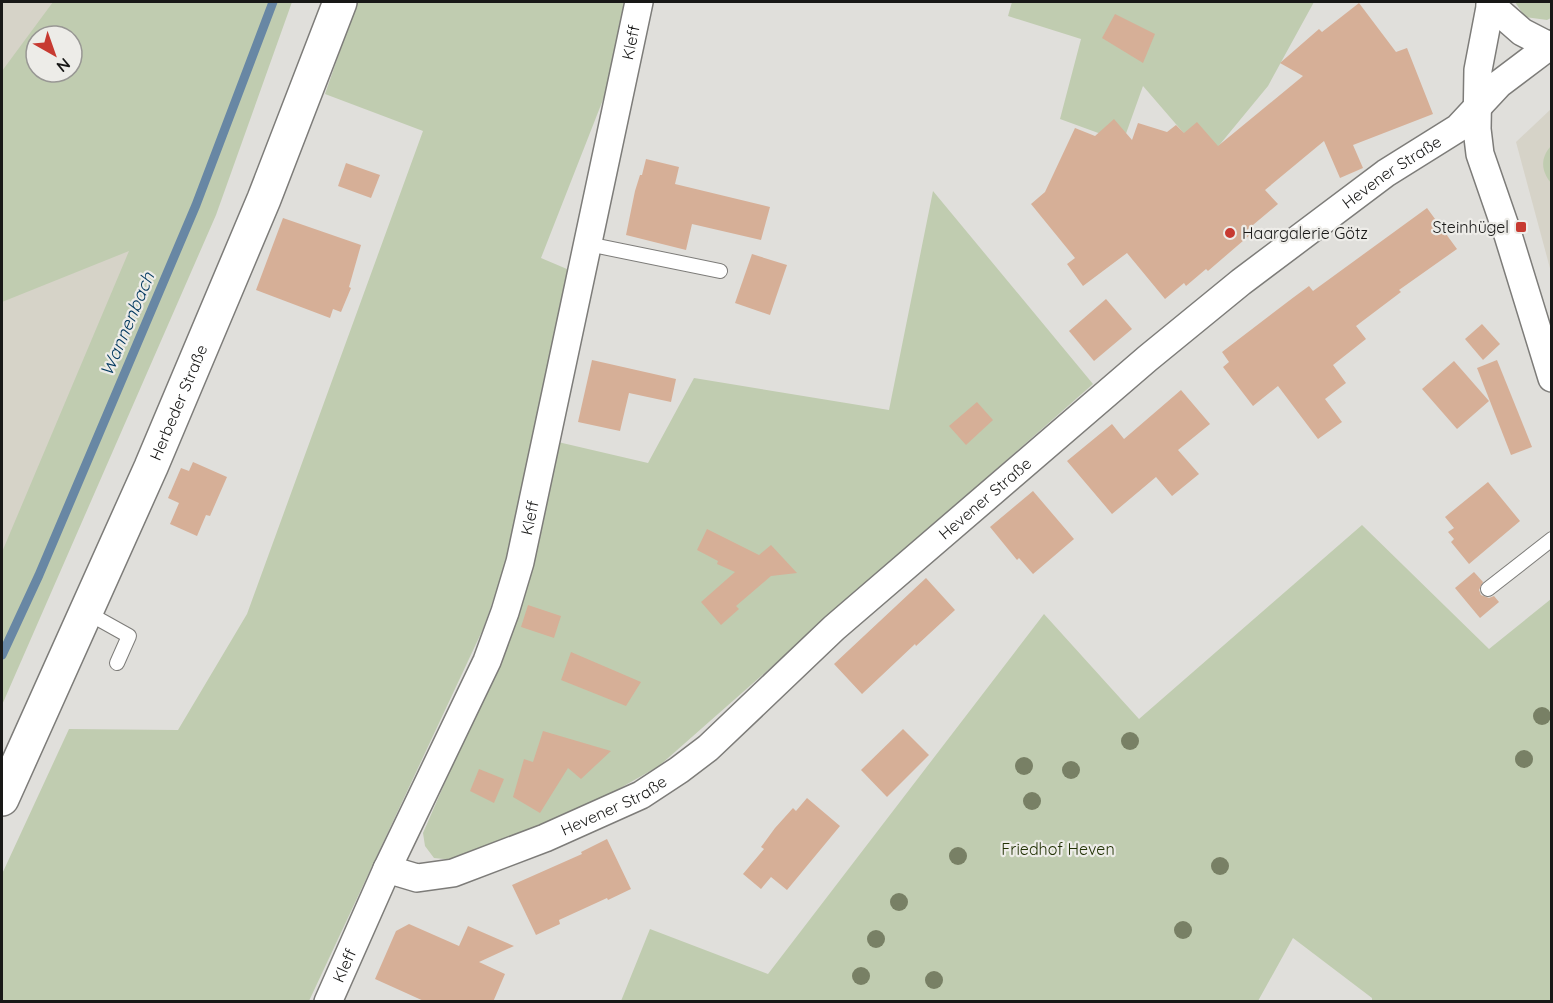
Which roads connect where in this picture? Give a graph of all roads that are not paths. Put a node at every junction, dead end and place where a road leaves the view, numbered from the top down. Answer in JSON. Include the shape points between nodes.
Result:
{"nodes":[{"id":1,"x":340,"y":2,"type":"edge"},
{"id":2,"x":639,"y":2,"type":"edge"},
{"id":3,"x":1491,"y":3,"type":"edge"},
{"id":4,"x":1550,"y":45,"type":"edge"},
{"id":5,"x":1478,"y":106,"type":"junction"},
{"id":6,"x":588,"y":244,"type":"junction"},
{"id":7,"x":720,"y":271,"type":"dead end"},
{"id":8,"x":1551,"y":378,"type":"edge"},
{"id":9,"x":1551,"y":539,"type":"edge"},
{"id":10,"x":1488,"y":589,"type":"dead end"},
{"id":11,"x":86,"y":612,"type":"junction"},
{"id":12,"x":117,"y":663,"type":"dead end"},
{"id":13,"x":3,"y":792,"type":"edge"},
{"id":14,"x":387,"y":869,"type":"junction"},
{"id":15,"x":328,"y":1002,"type":"edge"}],
"edges":[{"from":1,"to":11,"type":"main road","name":"Herbeder Straße","via":[[264,199],[152,467]]},
{"from":2,"to":6,"type":"street","name":"Kleff"},
{"from":3,"to":4,"type":"street","via":[[1522,32]]},
{"from":3,"to":5,"type":"street","via":[[1478,70]]},
{"from":4,"to":5,"type":"street","name":"Hevener Straße"},
{"from":5,"to":8,"type":"street","via":[[1480,154]]},
{"from":5,"to":14,"type":"street","name":"Hevener Straße","via":[[1458,128],[1359,192],[1148,358],[834,628],[708,748],[679,770],[641,795],[453,873],[417,878]]},
{"from":6,"to":7,"type":"lane"},
{"from":6,"to":14,"type":"street","name":"Kleff","via":[[520,562],[505,612],[487,661]]},
{"from":9,"to":10,"type":"lane"},
{"from":11,"to":12,"type":"lane","via":[[129,636]]},
{"from":11,"to":13,"type":"main road","name":"Herbeder Straße"},
{"from":14,"to":15,"type":"street","name":"Kleff"}]}
